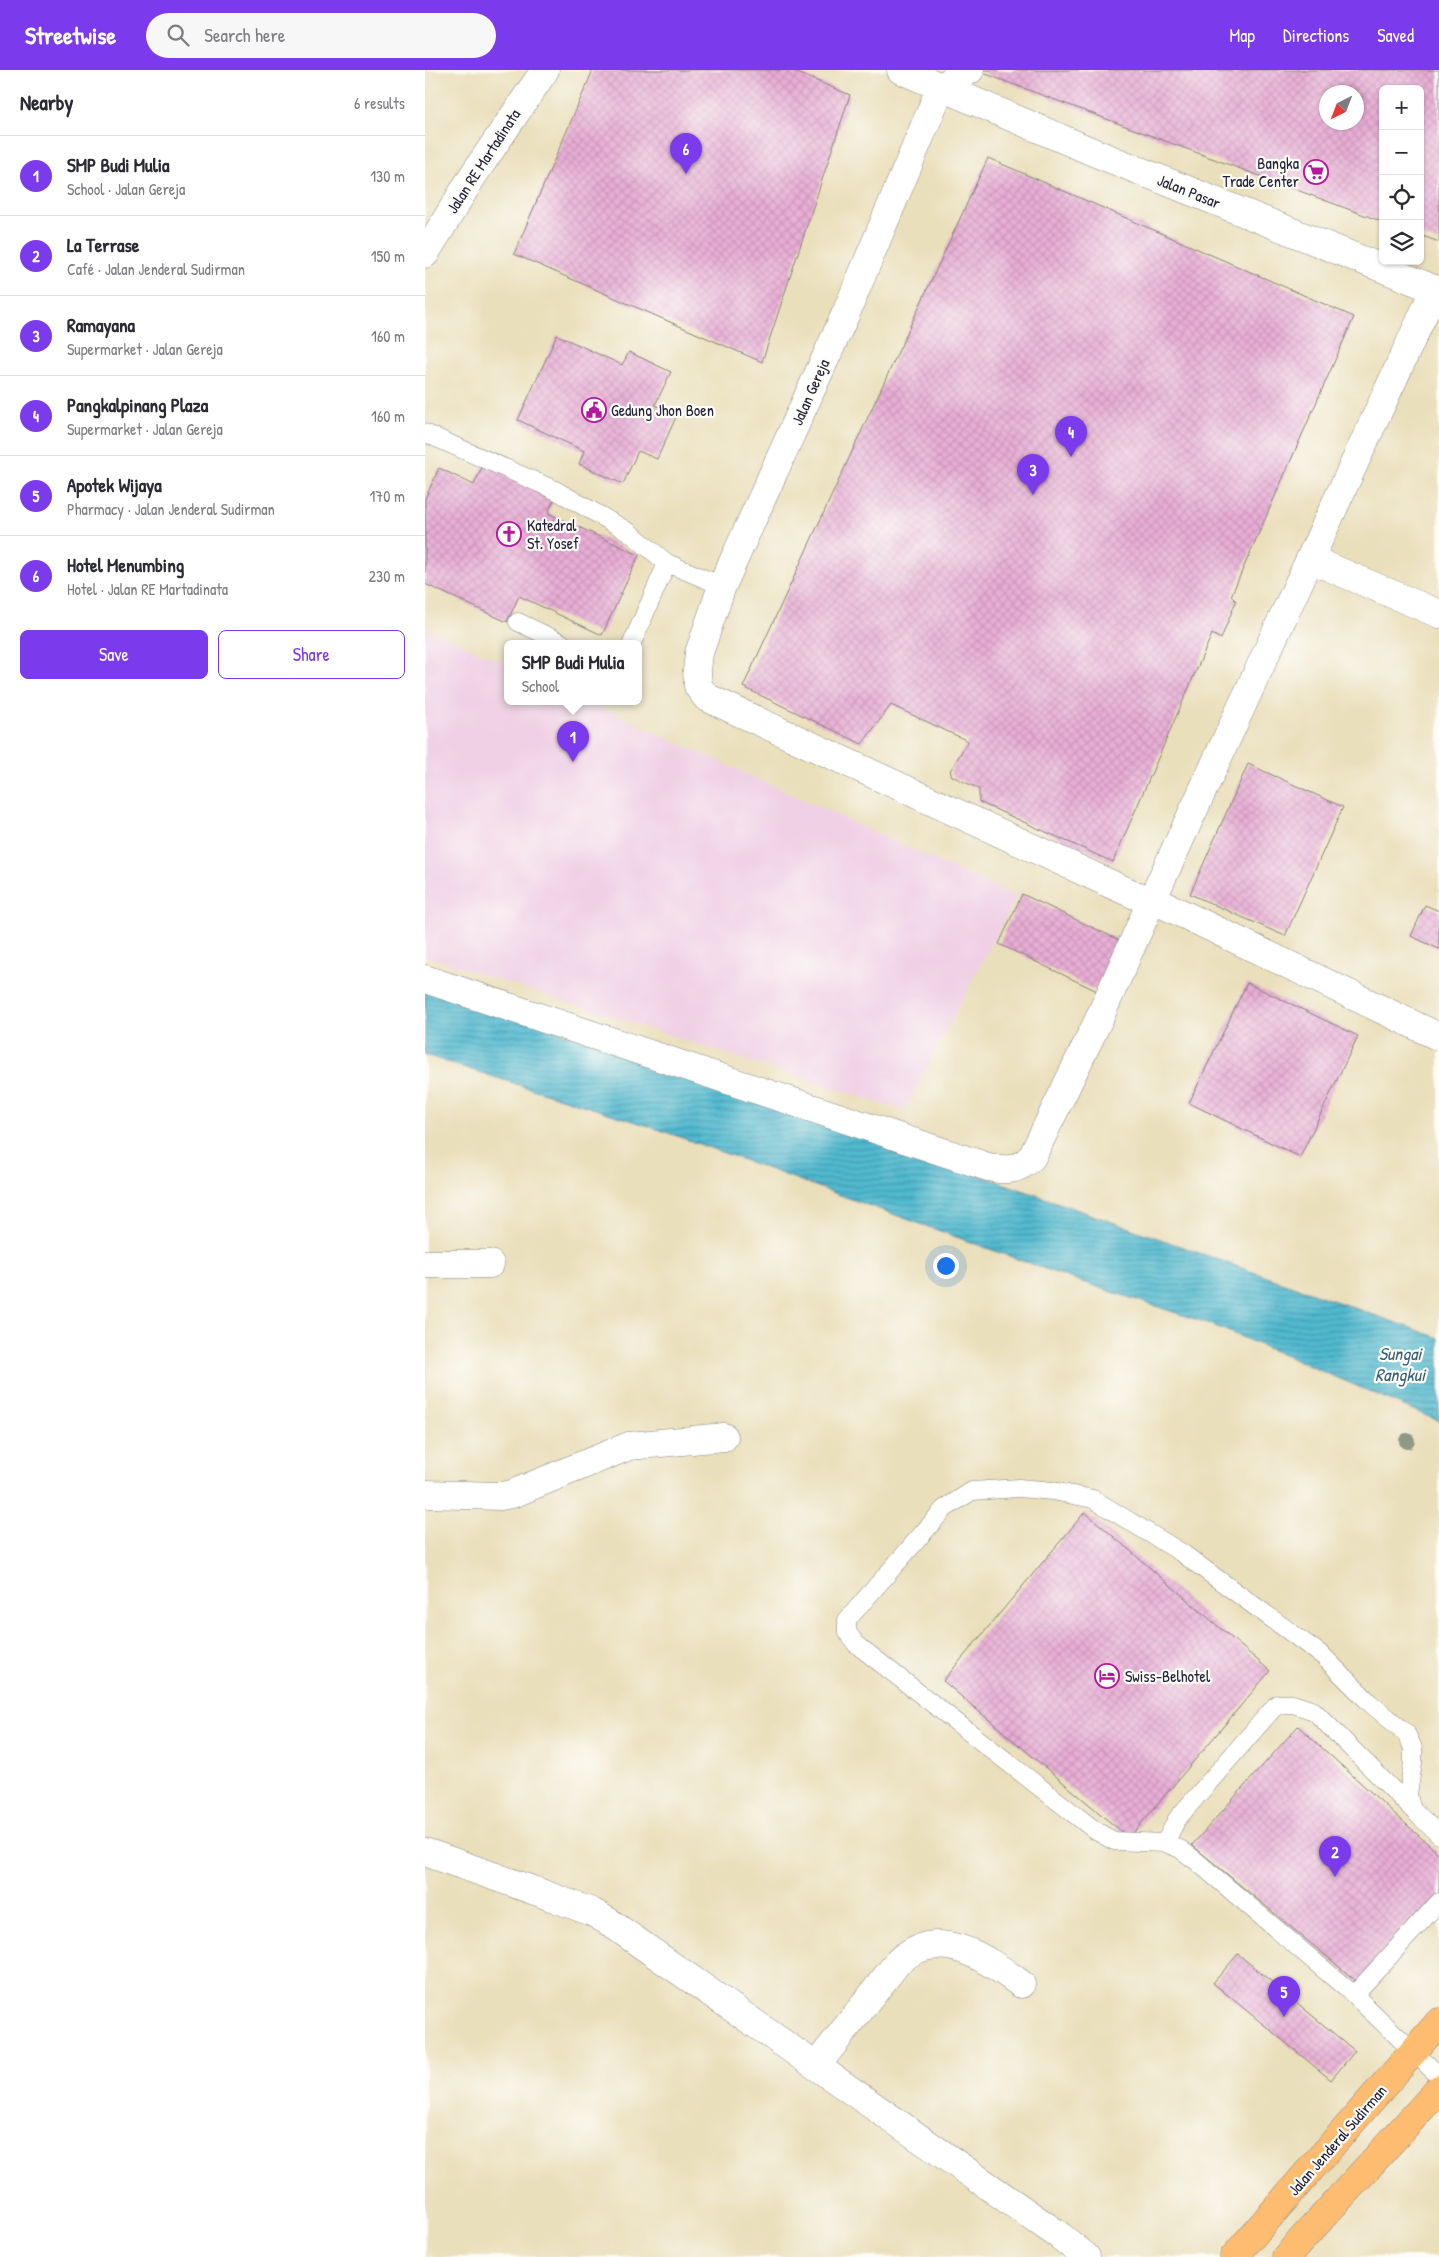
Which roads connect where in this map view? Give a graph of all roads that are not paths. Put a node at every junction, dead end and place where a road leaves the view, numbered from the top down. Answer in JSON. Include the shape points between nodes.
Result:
{"nodes":[{"id":1,"x":545,"y":70,"type":"edge"},
{"id":2,"x":901,"y":70,"type":"edge"},
{"id":3,"x":970,"y":70,"type":"edge"},
{"id":4,"x":941,"y":87,"type":"junction"},
{"id":5,"x":425,"y":254,"type":"edge"},
{"id":6,"x":1437,"y":290,"type":"edge"},
{"id":7,"x":425,"y":433,"type":"edge"},
{"id":8,"x":1310,"y":559,"type":"junction"},
{"id":9,"x":667,"y":563,"type":"junction"},
{"id":10,"x":723,"y":586,"type":"junction"},
{"id":11,"x":1439,"y":614,"type":"edge"},
{"id":12,"x":518,"y":622,"type":"dead end"},
{"id":13,"x":556,"y":640,"type":"edge"},
{"id":14,"x":633,"y":640,"type":"edge"},
{"id":15,"x":1151,"y":902,"type":"junction"},
{"id":16,"x":425,"y":979,"type":"edge"},
{"id":17,"x":1439,"y":1037,"type":"edge"},
{"id":18,"x":1439,"y":1044,"type":"edge"},
{"id":19,"x":425,"y":1264,"type":"edge"},
{"id":20,"x":490,"y":1264,"type":"dead end"},
{"id":21,"x":724,"y":1437,"type":"dead end"},
{"id":22,"x":425,"y":1494,"type":"edge"},
{"id":23,"x":1411,"y":1808,"type":"junction"},
{"id":24,"x":1439,"y":1835,"type":"edge"},
{"id":25,"x":1165,"y":1843,"type":"junction"},
{"id":26,"x":425,"y":1852,"type":"edge"},
{"id":27,"x":1439,"y":1902,"type":"edge"},
{"id":28,"x":1021,"y":1984,"type":"dead end"},
{"id":29,"x":1354,"y":1995,"type":"junction"},
{"id":30,"x":1439,"y":2022,"type":"edge"},
{"id":31,"x":1413,"y":2052,"type":"junction"},
{"id":32,"x":816,"y":2066,"type":"junction"},
{"id":33,"x":1439,"y":2076,"type":"edge"},
{"id":34,"x":1439,"y":2089,"type":"edge"},
{"id":35,"x":1086,"y":2257,"type":"edge"},
{"id":36,"x":1234,"y":2257,"type":"edge"},
{"id":37,"x":1286,"y":2257,"type":"edge"}],
"edges":[{"from":1,"to":5,"type":"street","name":"Jalan RE Martadinata"},
{"from":2,"to":4,"type":"street","name":"Jalan Pasar"},
{"from":3,"to":4,"type":"street"},
{"from":4,"to":6,"type":"street","name":"Jalan Pasar","via":[[1093,152]]},
{"from":4,"to":10,"type":"street","name":"Jalan Gereja","via":[[846,313]]},
{"from":6,"to":8,"type":"street"},
{"from":7,"to":9,"type":"lane","via":[[597,512],[629,532]]},
{"from":8,"to":11,"type":"street"},
{"from":8,"to":15,"type":"street"},
{"from":9,"to":10,"type":"lane"},
{"from":9,"to":14,"type":"lane"},
{"from":10,"to":15,"type":"street","name":"Jalan Gereja","via":[[699,653],[698,686],[707,697]]},
{"from":12,"to":13,"type":"lane"},
{"from":15,"to":16,"type":"street","via":[[1032,1156],[1021,1167],[1003,1171]]},
{"from":15,"to":17,"type":"street","via":[[1162,904]]},
{"from":15,"to":18,"type":"street","via":[[1160,910]]},
{"from":19,"to":20,"type":"street"},
{"from":21,"to":22,"type":"street","via":[[629,1446],[507,1495]]},
{"from":23,"to":24,"type":"lane"},
{"from":23,"to":25,"type":"lane","via":[[1313,1711],[1293,1704],[1277,1704],[1177,1819]]},
{"from":23,"to":25,"type":"lane","via":[[1408,1794],[1413,1748],[1406,1733],[1323,1656],[1182,1553],[1093,1499],[1019,1488],[972,1491],[944,1509],[847,1620],[847,1632],[855,1644],[1096,1832],[1114,1841]]},
{"from":25,"to":29,"type":"lane","via":[[1195,1860]]},
{"from":26,"to":32,"type":"street","via":[[592,1912]]},
{"from":27,"to":29,"type":"lane"},
{"from":28,"to":32,"type":"street","via":[[990,1961],[961,1949],[932,1945],[908,1952]]},
{"from":29,"to":31,"type":"lane"},
{"from":30,"to":31,"type":"highway","name":"Jalan Jenderal Sudirman"},
{"from":31,"to":33,"type":"lane"},
{"from":31,"to":36,"type":"highway","name":"Jalan Jenderal Sudirman"},
{"from":32,"to":35,"type":"street"},
{"from":34,"to":37,"type":"highway"}]}
